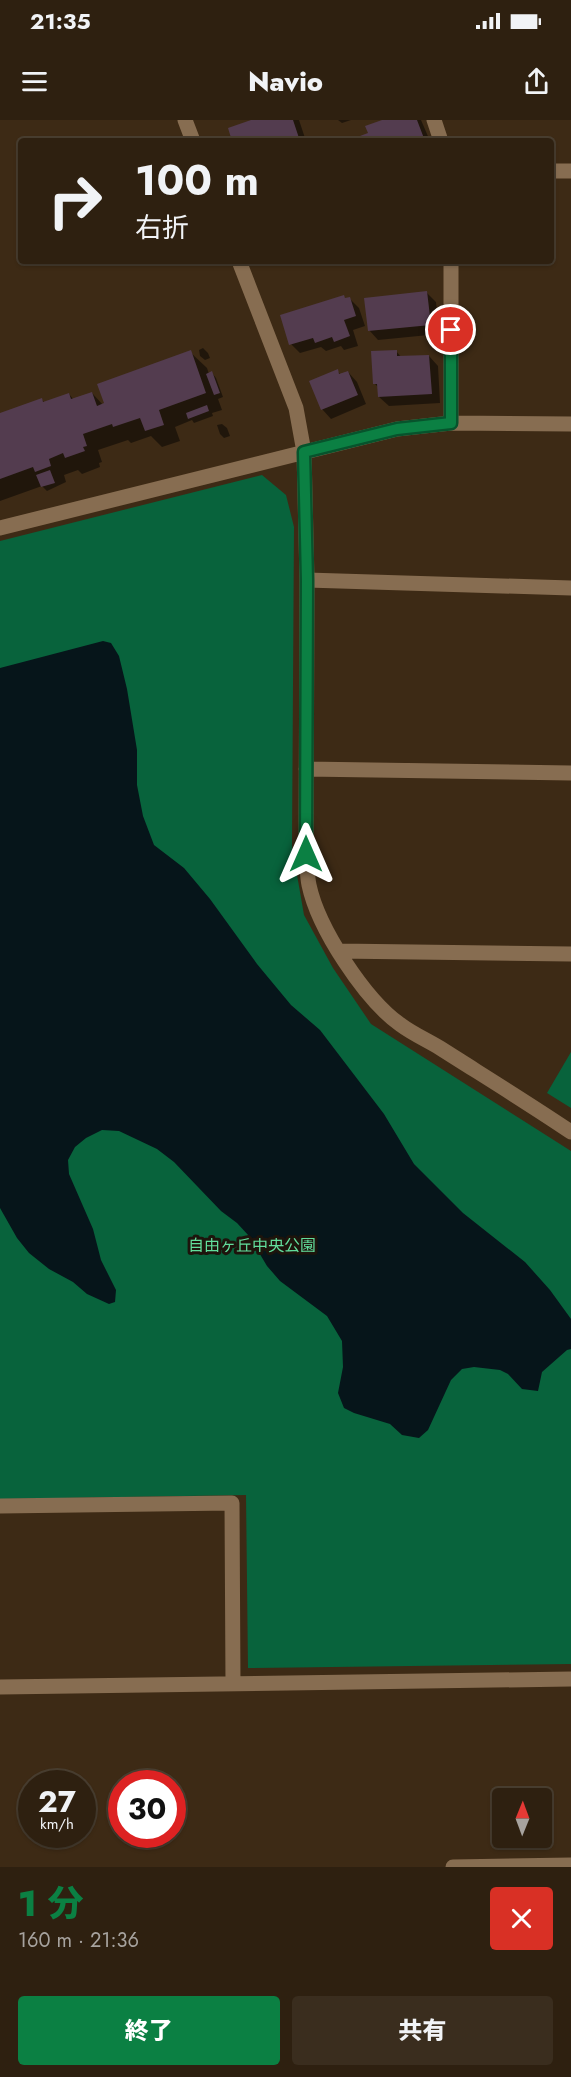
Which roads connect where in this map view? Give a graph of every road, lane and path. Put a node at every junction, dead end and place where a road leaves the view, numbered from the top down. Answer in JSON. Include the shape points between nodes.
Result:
{"nodes":[{"id":1,"x":185,"y":120,"type":"edge"},
{"id":2,"x":434,"y":120,"type":"edge"},
{"id":3,"x":192,"y":138,"type":"edge"},
{"id":4,"x":440,"y":138,"type":"edge"},
{"id":5,"x":554,"y":171,"type":"edge"},
{"id":6,"x":571,"y":171,"type":"edge"},
{"id":7,"x":240,"y":264,"type":"edge"},
{"id":8,"x":451,"y":264,"type":"edge"},
{"id":9,"x":451,"y":423,"type":"junction"},
{"id":10,"x":571,"y":424,"type":"edge"},
{"id":11,"x":304,"y":452,"type":"junction"},
{"id":12,"x":0,"y":528,"type":"edge"},
{"id":13,"x":307,"y":580,"type":"junction"},
{"id":14,"x":571,"y":588,"type":"edge"},
{"id":15,"x":306,"y":768,"type":"junction"},
{"id":16,"x":571,"y":773,"type":"edge"},
{"id":17,"x":338,"y":951,"type":"junction"},
{"id":18,"x":571,"y":954,"type":"edge"},
{"id":19,"x":571,"y":1132,"type":"edge"},
{"id":20,"x":0,"y":1506,"type":"edge"},
{"id":21,"x":571,"y":1679,"type":"edge"},
{"id":22,"x":232,"y":1683,"type":"junction"},
{"id":23,"x":0,"y":1687,"type":"edge"},
{"id":24,"x":571,"y":1865,"type":"edge"},
{"id":25,"x":453,"y":1867,"type":"edge"}],
"edges":[{"from":1,"to":3,"type":"street"},
{"from":2,"to":4,"type":"street"},
{"from":5,"to":6,"type":"street"},
{"from":7,"to":11,"type":"street","via":[[296,408]]},
{"from":8,"to":9,"type":"street"},
{"from":9,"to":10,"type":"street"},
{"from":9,"to":11,"type":"street","via":[[397,429]]},
{"from":11,"to":12,"type":"street"},
{"from":11,"to":13,"type":"street"},
{"from":13,"to":14,"type":"street"},
{"from":13,"to":15,"type":"street"},
{"from":15,"to":16,"type":"street"},
{"from":15,"to":17,"type":"street","via":[[309,885]]},
{"from":17,"to":18,"type":"street"},
{"from":17,"to":19,"type":"street","via":[[378,1005],[400,1025]]},
{"from":20,"to":22,"type":"street","via":[[232,1503]]},
{"from":21,"to":22,"type":"street"},
{"from":22,"to":23,"type":"street"},
{"from":24,"to":25,"type":"street"}]}
